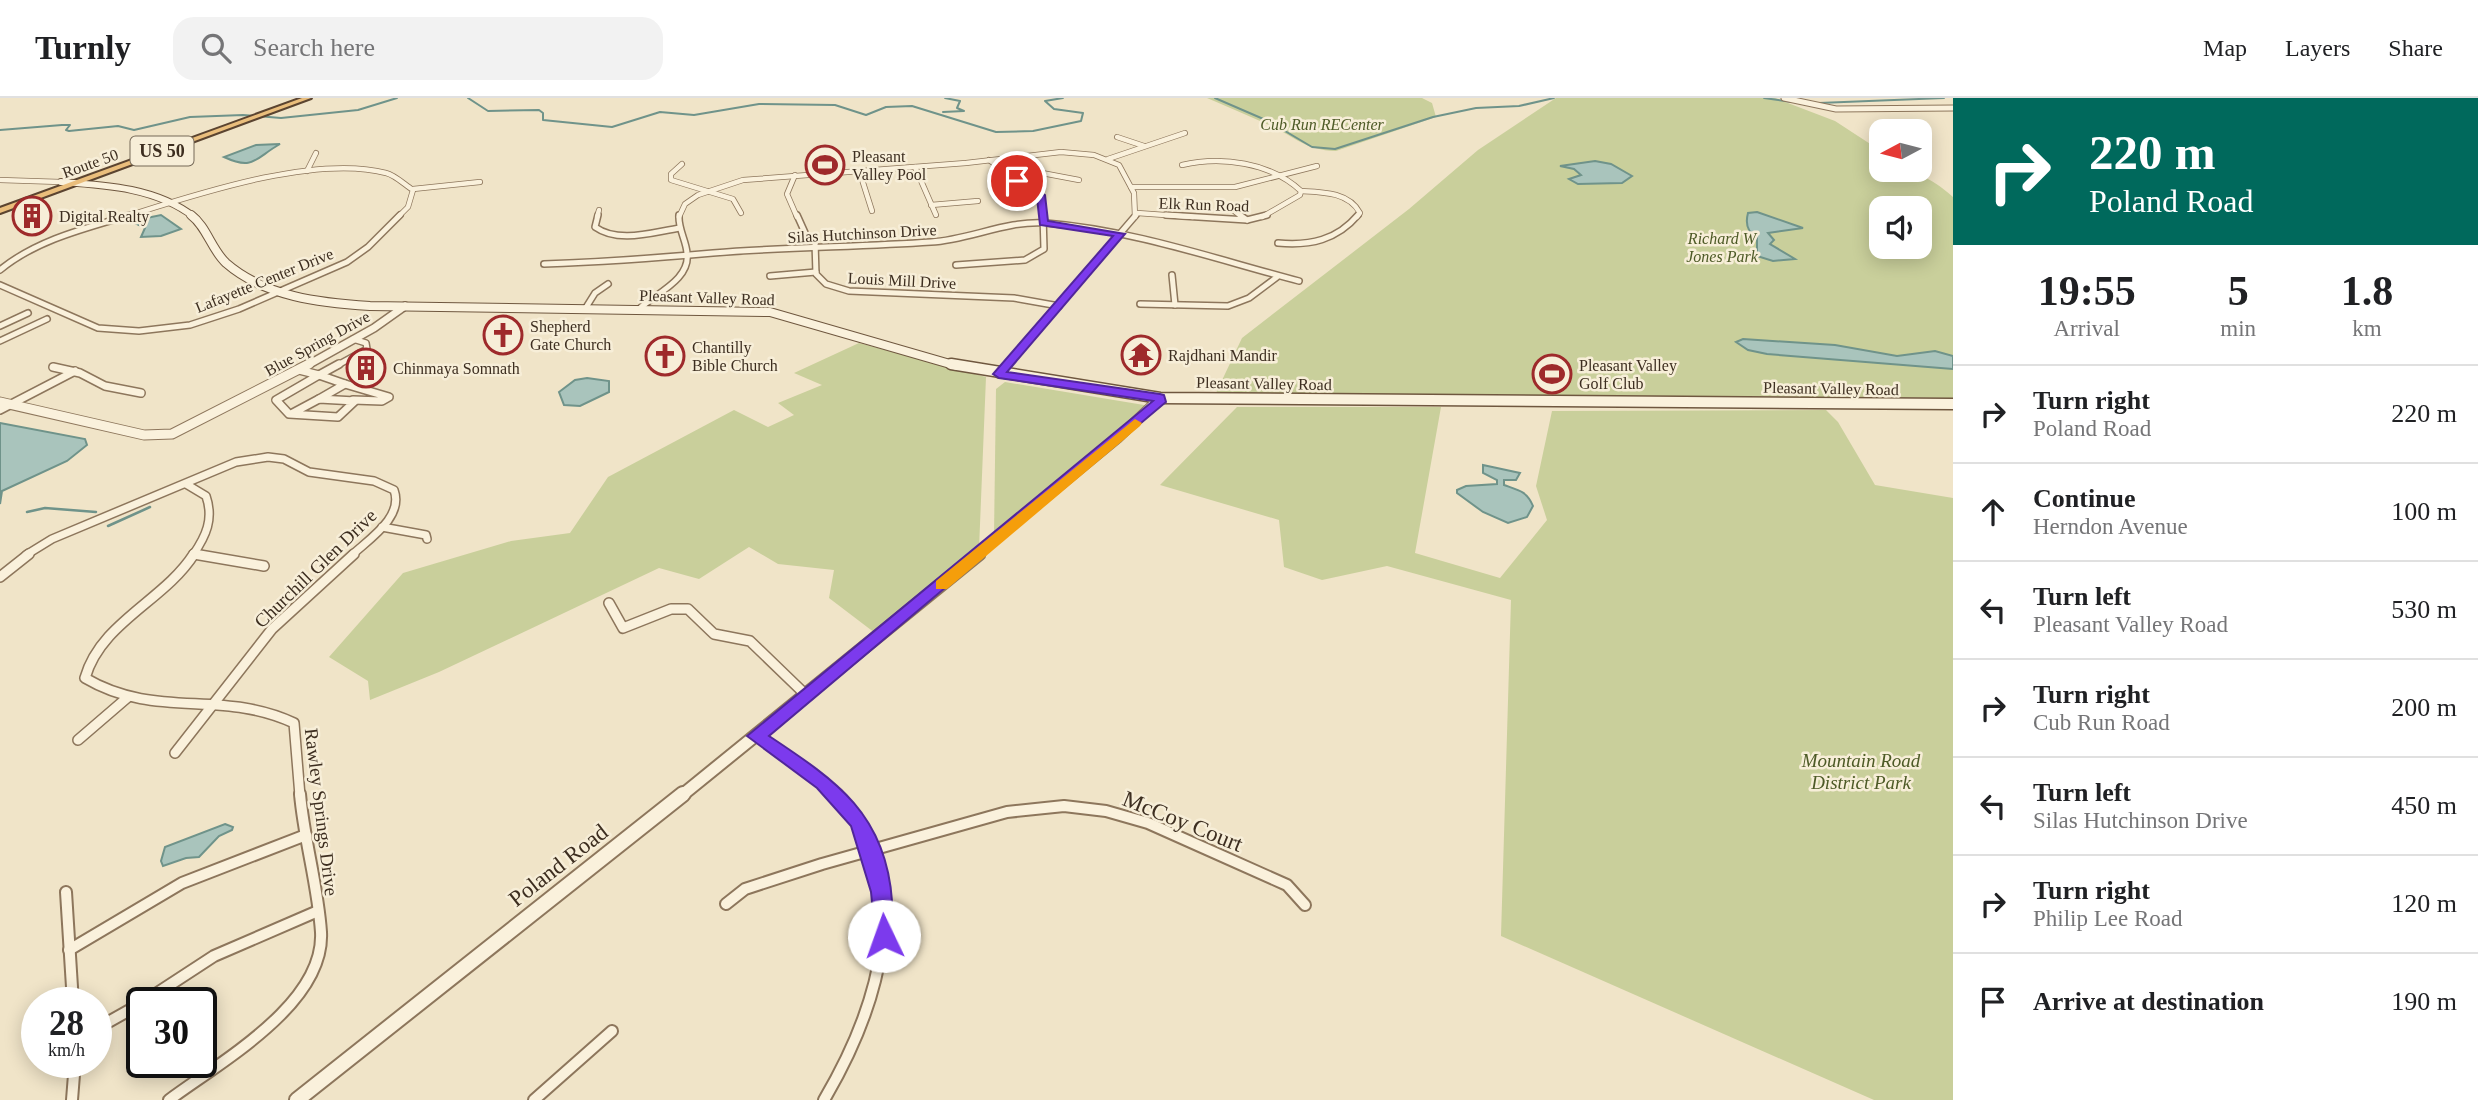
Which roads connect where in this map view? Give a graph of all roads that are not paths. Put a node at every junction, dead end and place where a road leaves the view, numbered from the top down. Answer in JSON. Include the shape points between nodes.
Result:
{"nodes":[{"id":1,"x":294,"y":98,"type":"edge"},
{"id":2,"x":308,"y":98,"type":"edge"},
{"id":3,"x":1784,"y":98,"type":"edge"},
{"id":4,"x":1953,"y":108,"type":"edge"},
{"id":5,"x":1185,"y":133,"type":"dead end"},
{"id":6,"x":1116,"y":137,"type":"dead end"},
{"id":7,"x":1144,"y":147,"type":"junction"},
{"id":8,"x":316,"y":153,"type":"dead end"},
{"id":9,"x":1108,"y":159,"type":"junction"},
{"id":10,"x":989,"y":160,"type":"junction"},
{"id":11,"x":682,"y":164,"type":"dead end"},
{"id":12,"x":1182,"y":165,"type":"dead end"},
{"id":13,"x":1317,"y":166,"type":"dead end"},
{"id":14,"x":915,"y":167,"type":"junction"},
{"id":15,"x":859,"y":170,"type":"junction"},
{"id":16,"x":307,"y":171,"type":"junction"},
{"id":17,"x":795,"y":175,"type":"junction"},
{"id":18,"x":1278,"y":177,"type":"junction"},
{"id":19,"x":1012,"y":178,"type":"junction"},
{"id":20,"x":0,"y":180,"type":"edge"},
{"id":21,"x":1079,"y":180,"type":"dead end"},
{"id":22,"x":61,"y":182,"type":"junction"},
{"id":23,"x":480,"y":182,"type":"dead end"},
{"id":24,"x":73,"y":184,"type":"junction"},
{"id":25,"x":1131,"y":187,"type":"junction"},
{"id":26,"x":413,"y":189,"type":"junction"},
{"id":27,"x":707,"y":191,"type":"junction"},
{"id":28,"x":1301,"y":191,"type":"junction"},
{"id":29,"x":978,"y":201,"type":"dead end"},
{"id":30,"x":0,"y":204,"type":"edge"},
{"id":31,"x":167,"y":205,"type":"junction"},
{"id":32,"x":931,"y":205,"type":"junction"},
{"id":33,"x":1229,"y":207,"type":"dead end"},
{"id":34,"x":599,"y":210,"type":"dead end"},
{"id":35,"x":0,"y":211,"type":"edge"},
{"id":36,"x":872,"y":211,"type":"dead end"},
{"id":37,"x":741,"y":213,"type":"dead end"},
{"id":38,"x":1137,"y":214,"type":"junction"},
{"id":39,"x":936,"y":215,"type":"dead end"},
{"id":40,"x":1247,"y":220,"type":"junction"},
{"id":41,"x":1044,"y":223,"type":"junction"},
{"id":42,"x":680,"y":228,"type":"junction"},
{"id":43,"x":200,"y":229,"type":"joint"},
{"id":44,"x":1120,"y":234,"type":"junction"},
{"id":45,"x":1278,"y":243,"type":"dead end"},
{"id":46,"x":817,"y":248,"type":"junction"},
{"id":47,"x":688,"y":256,"type":"junction"},
{"id":48,"x":544,"y":264,"type":"dead end"},
{"id":49,"x":956,"y":265,"type":"dead end"},
{"id":50,"x":0,"y":270,"type":"edge"},
{"id":51,"x":816,"y":272,"type":"junction"},
{"id":52,"x":1172,"y":275,"type":"dead end"},
{"id":53,"x":770,"y":276,"type":"dead end"},
{"id":54,"x":1277,"y":277,"type":"junction"},
{"id":55,"x":1299,"y":281,"type":"dead end"},
{"id":56,"x":608,"y":284,"type":"dead end"},
{"id":57,"x":0,"y":285,"type":"edge"},
{"id":58,"x":282,"y":292,"type":"junction"},
{"id":59,"x":1140,"y":304,"type":"dead end"},
{"id":60,"x":1175,"y":305,"type":"junction"},
{"id":61,"x":405,"y":306,"type":"junction"},
{"id":62,"x":1059,"y":306,"type":"junction"},
{"id":63,"x":585,"y":309,"type":"junction"},
{"id":64,"x":638,"y":310,"type":"junction"},
{"id":65,"x":28,"y":313,"type":"dead end"},
{"id":66,"x":47,"y":319,"type":"dead end"},
{"id":67,"x":0,"y":326,"type":"edge"},
{"id":68,"x":0,"y":334,"type":"edge"},
{"id":69,"x":11,"y":336,"type":"junction"},
{"id":70,"x":353,"y":340,"type":"junction"},
{"id":71,"x":0,"y":341,"type":"edge"},
{"id":72,"x":53,"y":367,"type":"dead end"},
{"id":73,"x":299,"y":370,"type":"junction"},
{"id":74,"x":75,"y":372,"type":"junction"},
{"id":75,"x":999,"y":374,"type":"junction"},
{"id":76,"x":319,"y":375,"type":"junction"},
{"id":77,"x":345,"y":384,"type":"junction"},
{"id":78,"x":141,"y":393,"type":"dead end"},
{"id":79,"x":1160,"y":398,"type":"junction"},
{"id":80,"x":319,"y":399,"type":"junction"},
{"id":81,"x":353,"y":400,"type":"junction"},
{"id":82,"x":0,"y":402,"type":"edge"},
{"id":83,"x":10,"y":404,"type":"junction"},
{"id":84,"x":1953,"y":404,"type":"edge"},
{"id":85,"x":0,"y":410,"type":"edge"},
{"id":86,"x":291,"y":414,"type":"junction"},
{"id":87,"x":186,"y":484,"type":"junction"},
{"id":88,"x":382,"y":527,"type":"junction"},
{"id":89,"x":427,"y":539,"type":"dead end"},
{"id":90,"x":194,"y":554,"type":"junction"},
{"id":91,"x":264,"y":566,"type":"dead end"},
{"id":92,"x":0,"y":577,"type":"edge"},
{"id":93,"x":609,"y":603,"type":"dead end"},
{"id":94,"x":807,"y":696,"type":"junction"},
{"id":95,"x":128,"y":697,"type":"junction"},
{"id":96,"x":213,"y":706,"type":"junction"},
{"id":97,"x":756,"y":736,"type":"junction"},
{"id":98,"x":78,"y":740,"type":"dead end"},
{"id":99,"x":175,"y":753,"type":"dead end"},
{"id":100,"x":306,"y":835,"type":"junction"},
{"id":101,"x":871,"y":850,"type":"junction"},
{"id":102,"x":66,"y":892,"type":"dead end"},
{"id":103,"x":726,"y":904,"type":"dead end"},
{"id":104,"x":1306,"y":905,"type":"dead end"},
{"id":105,"x":318,"y":912,"type":"junction"},
{"id":106,"x":69,"y":950,"type":"junction"},
{"id":107,"x":72,"y":987,"type":"edge"},
{"id":108,"x":167,"y":987,"type":"edge"},
{"id":109,"x":612,"y":1031,"type":"dead end"},
{"id":110,"x":74,"y":1078,"type":"edge"},
{"id":111,"x":72,"y":1100,"type":"edge"},
{"id":112,"x":169,"y":1100,"type":"edge"},
{"id":113,"x":297,"y":1100,"type":"edge"},
{"id":114,"x":534,"y":1100,"type":"edge"},
{"id":115,"x":824,"y":1100,"type":"edge"}],
"edges":[{"from":1,"to":22,"type":"highway","name":"Route 50","number":"US 50"},
{"from":2,"to":24,"type":"highway","name":"Route 50","number":"US 50"},
{"from":3,"to":4,"type":"street","via":[[1841,109]]},
{"from":5,"to":7,"type":"street"},
{"from":6,"to":7,"type":"street"},
{"from":7,"to":9,"type":"street"},
{"from":8,"to":16,"type":"street"},
{"from":9,"to":10,"type":"street","via":[[1055,152]]},
{"from":9,"to":25,"type":"street","via":[[1125,170]]},
{"from":10,"to":14,"type":"street"},
{"from":10,"to":19,"type":"street"},
{"from":11,"to":27,"type":"street","via":[[671,180]]},
{"from":12,"to":18,"type":"street","name":"Elk Run Road","via":[[1226,158]]},
{"from":13,"to":18,"type":"street"},
{"from":14,"to":15,"type":"street"},
{"from":14,"to":32,"type":"street"},
{"from":15,"to":17,"type":"street"},
{"from":15,"to":36,"type":"street"},
{"from":16,"to":26,"type":"street","via":[[375,172],[400,179]]},
{"from":16,"to":31,"type":"street","via":[[253,180]]},
{"from":17,"to":27,"type":"street","via":[[753,178]]},
{"from":17,"to":46,"type":"street","via":[[787,194]]},
{"from":18,"to":25,"type":"street","via":[[1227,188]]},
{"from":18,"to":28,"type":"street","name":"Elk Run Road"},
{"from":19,"to":21,"type":"street","via":[[1042,173]]},
{"from":19,"to":41,"type":"street","via":[[1039,194]]},
{"from":20,"to":22,"type":"street"},
{"from":22,"to":24,"type":"main road","name":"Pleasant Valley Road"},
{"from":22,"to":30,"type":"highway","name":"Route 50","number":"US 50"},
{"from":23,"to":26,"type":"street"},
{"from":24,"to":31,"type":"main road","name":"Pleasant Valley Road"},
{"from":24,"to":35,"type":"highway","name":"Route 50","number":"US 50"},
{"from":25,"to":38,"type":"street"},
{"from":26,"to":58,"type":"street","name":"Lafayette Center Drive","via":[[410,204],[362,252]]},
{"from":27,"to":37,"type":"street","via":[[735,201]]},
{"from":27,"to":42,"type":"street","via":[[680,211]]},
{"from":28,"to":40,"type":"street","name":"Elk Run Road","via":[[1275,211]]},
{"from":28,"to":45,"type":"street","via":[[1347,199],[1360,213],[1320,243]]},
{"from":29,"to":32,"type":"street"},
{"from":31,"to":43,"type":"main road","name":"Pleasant Valley Road"},
{"from":31,"to":50,"type":"street","via":[[40,245]]},
{"from":32,"to":39,"type":"street"},
{"from":33,"to":40,"type":"street"},
{"from":34,"to":42,"type":"street","via":[[594,227],[606,233]]},
{"from":38,"to":40,"type":"street","name":"Elk Run Road"},
{"from":38,"to":44,"type":"street"},
{"from":41,"to":44,"type":"street","name":"Silas Hutchinson Drive"},
{"from":41,"to":46,"type":"street","name":"Silas Hutchinson Drive","via":[[935,242]]},
{"from":41,"to":49,"type":"street","via":[[1044,249],[1038,255],[1020,261]]},
{"from":42,"to":47,"type":"street"},
{"from":43,"to":58,"type":"main road","name":"Pleasant Valley Road","via":[[236,272]]},
{"from":44,"to":54,"type":"street","name":"Silas Hutchinson Drive","via":[[1172,244]]},
{"from":44,"to":62,"type":"street"},
{"from":46,"to":47,"type":"street","name":"Silas Hutchinson Drive"},
{"from":46,"to":51,"type":"street"},
{"from":47,"to":48,"type":"street","name":"Silas Hutchinson Drive"},
{"from":47,"to":64,"type":"street","via":[[679,276]]},
{"from":51,"to":53,"type":"street"},
{"from":51,"to":62,"type":"street","name":"Louis Mill Drive","via":[[825,284],[849,291],[1019,298]]},
{"from":52,"to":60,"type":"street"},
{"from":54,"to":55,"type":"street","name":"Silas Hutchinson Drive"},
{"from":54,"to":60,"type":"street","via":[[1235,304]]},
{"from":56,"to":63,"type":"street"},
{"from":57,"to":58,"type":"street","name":"Lafayette Center Drive","via":[[91,326],[124,331],[203,321]]},
{"from":58,"to":61,"type":"main road","name":"Pleasant Valley Road","via":[[328,303]]},
{"from":59,"to":60,"type":"street"},
{"from":61,"to":63,"type":"main road","name":"Pleasant Valley Road"},
{"from":61,"to":70,"type":"street","name":"Blue Spring Drive"},
{"from":62,"to":75,"type":"street"},
{"from":63,"to":64,"type":"main road","name":"Pleasant Valley Road"},
{"from":64,"to":75,"type":"main road","name":"Pleasant Valley Road","via":[[780,314],[909,355]]},
{"from":65,"to":67,"type":"street"},
{"from":66,"to":69,"type":"street"},
{"from":68,"to":69,"type":"street"},
{"from":69,"to":71,"type":"street"},
{"from":70,"to":73,"type":"street","name":"Blue Spring Drive"},
{"from":70,"to":76,"type":"street","via":[[366,343],[366,349]]},
{"from":72,"to":74,"type":"street"},
{"from":73,"to":76,"type":"street"},
{"from":73,"to":83,"type":"street","name":"Blue Spring Drive","via":[[187,430],[153,437]]},
{"from":74,"to":78,"type":"street","via":[[105,386]]},
{"from":74,"to":83,"type":"street"},
{"from":75,"to":79,"type":"main road","name":"Pleasant Valley Road"},
{"from":76,"to":77,"type":"street"},
{"from":76,"to":86,"type":"street","via":[[276,400]]},
{"from":77,"to":80,"type":"street"},
{"from":77,"to":81,"type":"street","via":[[388,397]]},
{"from":79,"to":84,"type":"main road","name":"Pleasant Valley Road"},
{"from":79,"to":94,"type":"street","name":"Poland Road"},
{"from":80,"to":81,"type":"street"},
{"from":80,"to":86,"type":"street"},
{"from":81,"to":86,"type":"street","via":[[338,417]]},
{"from":82,"to":83,"type":"street"},
{"from":83,"to":85,"type":"street"},
{"from":87,"to":88,"type":"street","name":"Churchill Glen Drive","via":[[236,462],[284,459],[309,472],[374,481],[394,490],[396,510]]},
{"from":87,"to":90,"type":"street","name":"Rawley Springs Drive","via":[[208,501],[208,531]]},
{"from":87,"to":92,"type":"street","name":"Churchill Glen Drive","via":[[52,540]]},
{"from":88,"to":89,"type":"street","via":[[426,535]]},
{"from":88,"to":96,"type":"street","name":"Churchill Glen Drive","via":[[272,629]]},
{"from":90,"to":91,"type":"street"},
{"from":90,"to":95,"type":"street","name":"Rawley Springs Drive","via":[[90,659],[85,678],[104,693]]},
{"from":93,"to":94,"type":"street","via":[[623,628],[671,609],[688,609],[714,634],[750,641]]},
{"from":94,"to":97,"type":"street","name":"Poland Road"},
{"from":95,"to":96,"type":"street","name":"Rawley Springs Drive","via":[[170,705]]},
{"from":95,"to":98,"type":"street"},
{"from":96,"to":99,"type":"street","name":"Churchill Glen Drive"},
{"from":96,"to":100,"type":"street","name":"Rawley Springs Drive","via":[[278,712],[294,723]]},
{"from":97,"to":101,"type":"street","via":[[836,793],[859,823]]},
{"from":97,"to":113,"type":"street","name":"Poland Road"},
{"from":100,"to":105,"type":"street","name":"Rawley Springs Drive"},
{"from":100,"to":106,"type":"street","via":[[182,883]]},
{"from":101,"to":103,"type":"street","name":"McCoy Court","via":[[745,889]]},
{"from":101,"to":104,"type":"street","name":"McCoy Court","via":[[1007,812],[1045,806],[1084,807],[1148,823],[1287,885]]},
{"from":101,"to":115,"type":"street","via":[[884,914],[878,979],[859,1038]]},
{"from":102,"to":106,"type":"street"},
{"from":105,"to":108,"type":"street","via":[[247,939]]},
{"from":105,"to":112,"type":"street","name":"Rawley Springs Drive","via":[[317,961],[301,994],[250,1042]]},
{"from":106,"to":107,"type":"street"},
{"from":109,"to":114,"type":"street"},
{"from":110,"to":111,"type":"street"}]}
